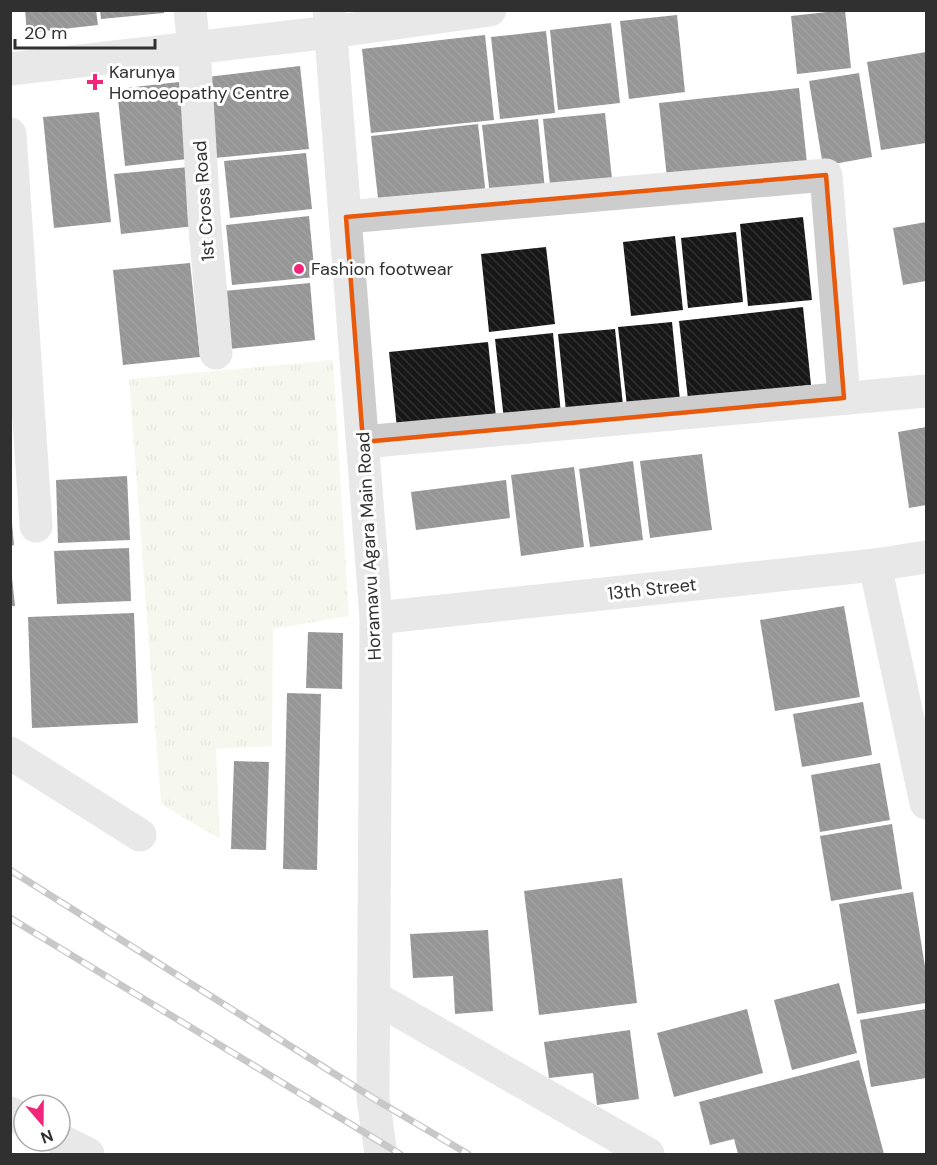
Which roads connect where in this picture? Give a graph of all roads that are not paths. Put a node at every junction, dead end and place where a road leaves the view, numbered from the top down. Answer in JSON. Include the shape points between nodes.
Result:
{"nodes":[{"id":1,"x":190,"y":10,"type":"edge"},
{"id":2,"x":490,"y":10,"type":"edge"},
{"id":3,"x":330,"y":21,"type":"edge"},
{"id":4,"x":194,"y":48,"type":"junction"},
{"id":5,"x":10,"y":69,"type":"edge"},
{"id":6,"x":10,"y":134,"type":"edge"},
{"id":7,"x":346,"y":217,"type":"junction"},
{"id":8,"x":216,"y":353,"type":"dead end"},
{"id":9,"x":927,"y":391,"type":"edge"},
{"id":10,"x":844,"y":399,"type":"junction"},
{"id":11,"x":363,"y":442,"type":"junction"},
{"id":12,"x":36,"y":526,"type":"dead end"},
{"id":13,"x":927,"y":557,"type":"edge"},
{"id":14,"x":875,"y":565,"type":"junction"},
{"id":15,"x":376,"y":618,"type":"junction"},
{"id":16,"x":10,"y":753,"type":"edge"},
{"id":17,"x":927,"y":803,"type":"edge"},
{"id":18,"x":140,"y":835,"type":"dead end"},
{"id":19,"x":374,"y":997,"type":"junction"},
{"id":20,"x":72,"y":1146,"type":"edge"},
{"id":21,"x":88,"y":1155,"type":"edge"},
{"id":22,"x":381,"y":1155,"type":"edge"},
{"id":23,"x":648,"y":1155,"type":"edge"}],
"edges":[{"from":1,"to":4,"type":"street","name":"1st Cross Road"},
{"from":2,"to":3,"type":"street"},
{"from":3,"to":4,"type":"street"},
{"from":3,"to":7,"type":"street","name":"Horamavu Agara Main Road"},
{"from":4,"to":5,"type":"street"},
{"from":4,"to":8,"type":"street","name":"1st Cross Road"},
{"from":6,"to":12,"type":"street"},
{"from":7,"to":10,"type":"street","via":[[826,175]]},
{"from":7,"to":11,"type":"street","name":"Horamavu Agara Main Road"},
{"from":9,"to":10,"type":"street"},
{"from":10,"to":11,"type":"street"},
{"from":11,"to":15,"type":"street","name":"Horamavu Agara Main Road"},
{"from":13,"to":14,"type":"street","name":"13th Street"},
{"from":14,"to":15,"type":"street","name":"13th Street"},
{"from":14,"to":17,"type":"street"},
{"from":15,"to":19,"type":"street","name":"Horamavu Agara Main Road"},
{"from":16,"to":18,"type":"street"},
{"from":19,"to":22,"type":"street","name":"Horamavu Agara Main Road","via":[[373,1098]]},
{"from":19,"to":23,"type":"street"},
{"from":20,"to":21,"type":"street"}]}
